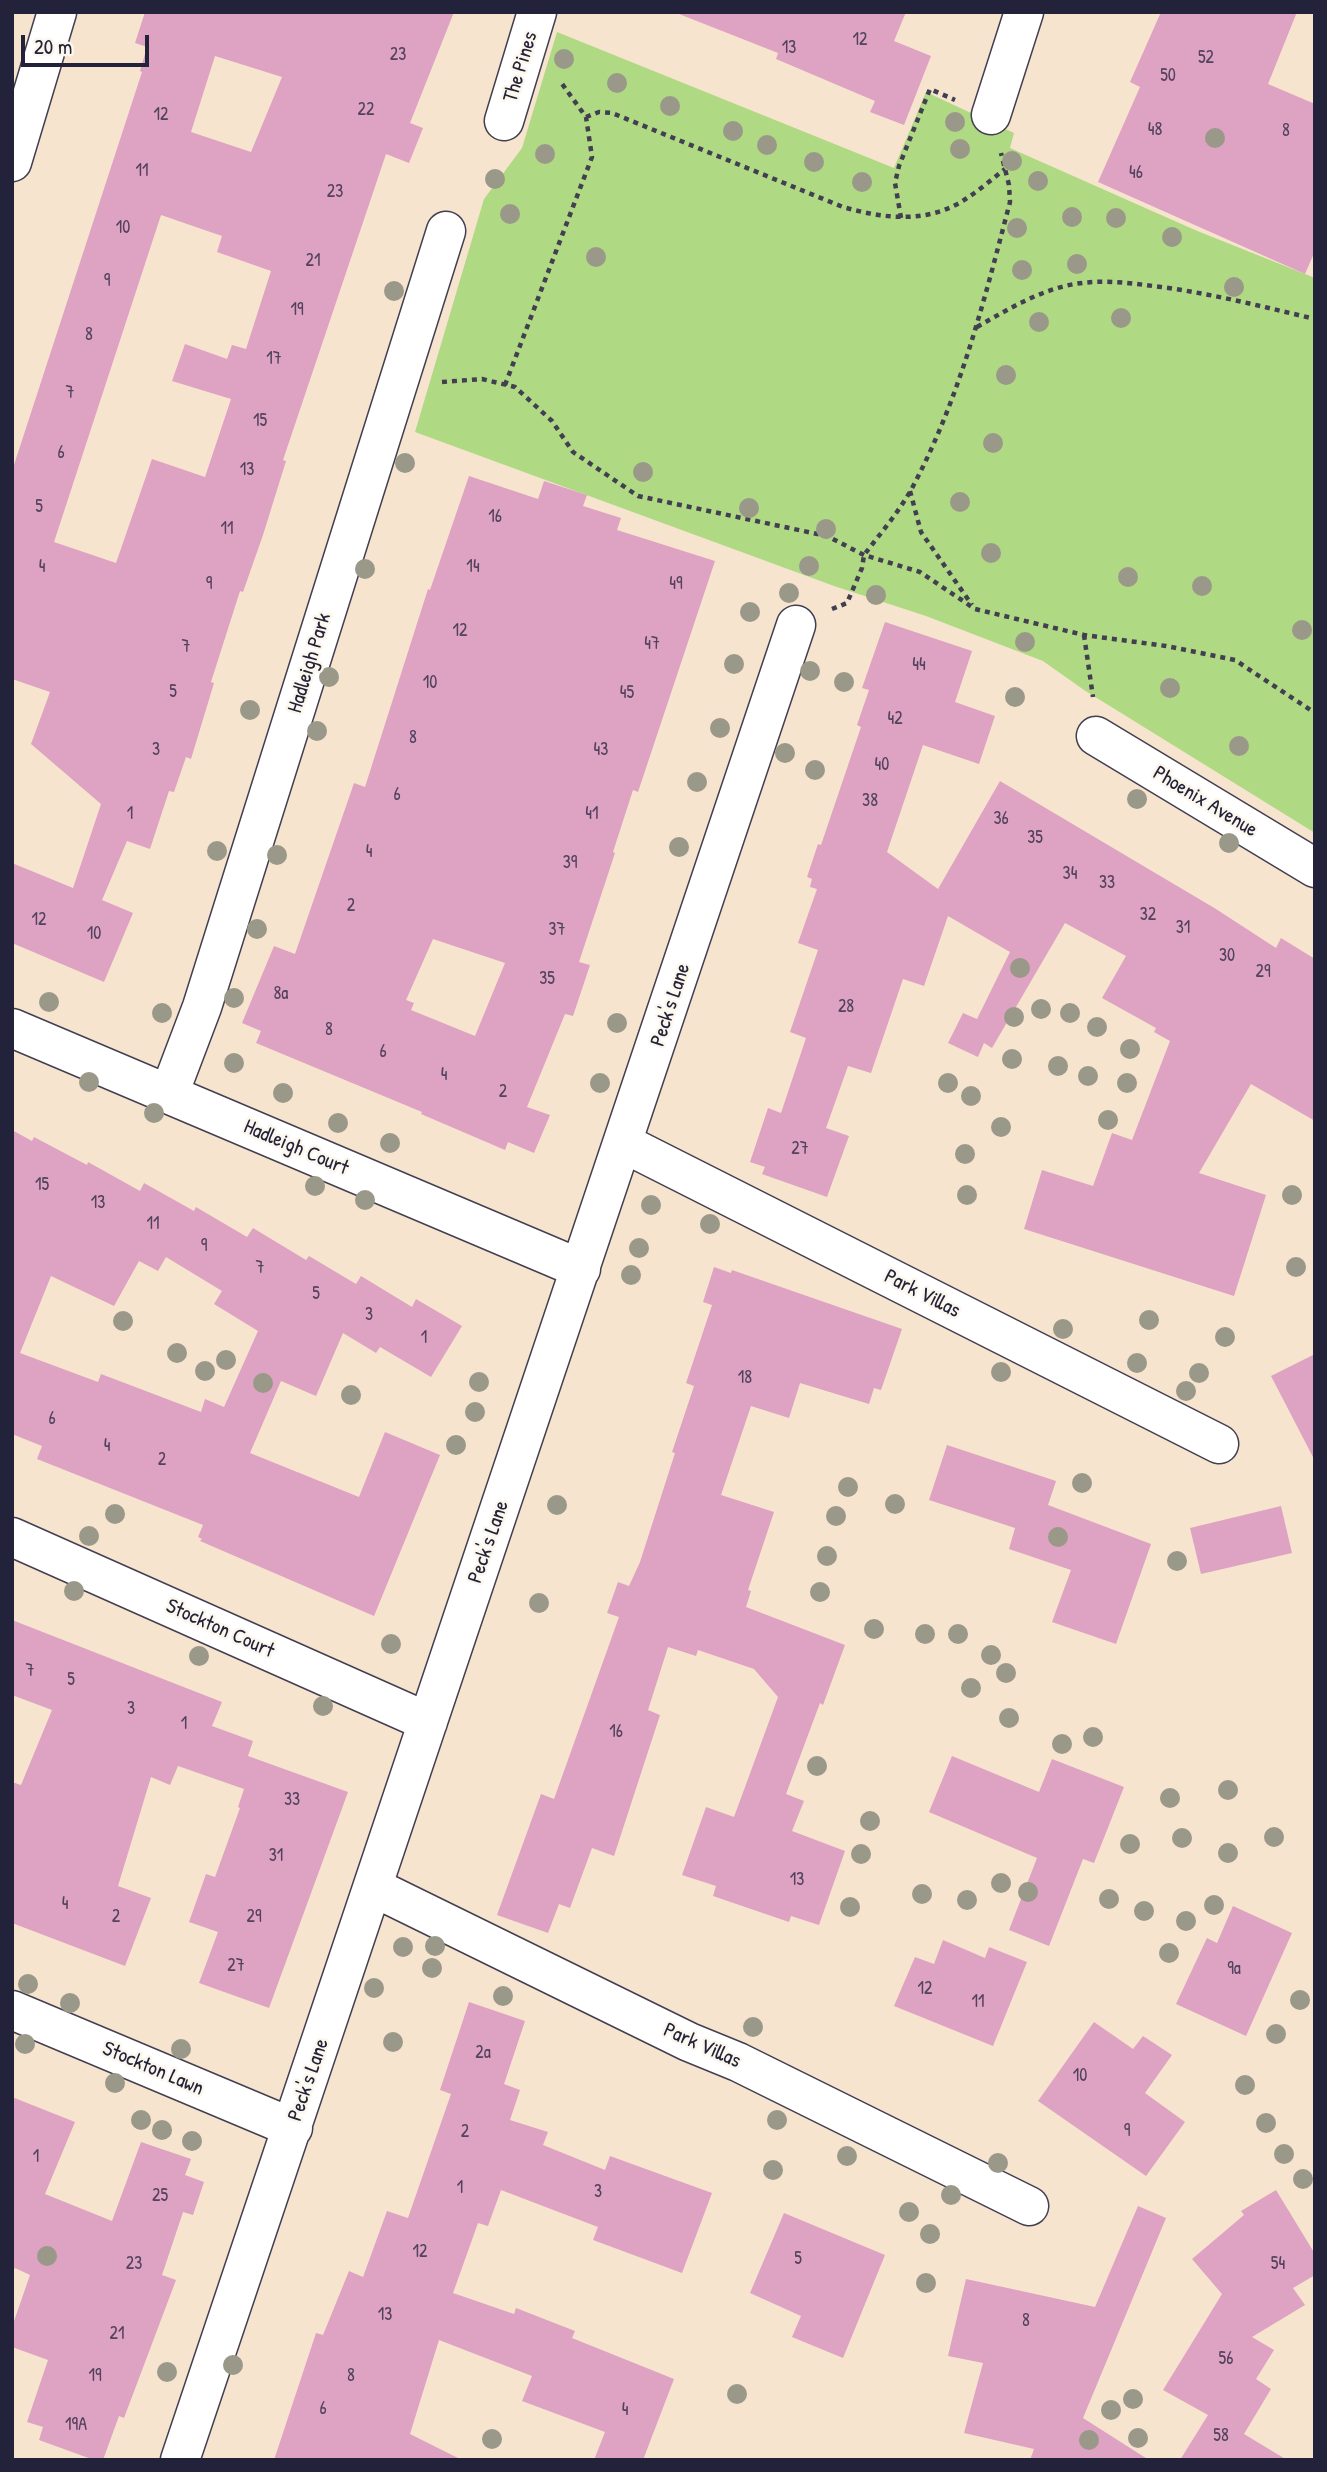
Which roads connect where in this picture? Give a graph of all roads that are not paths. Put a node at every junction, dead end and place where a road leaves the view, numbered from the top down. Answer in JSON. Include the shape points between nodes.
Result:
{"nodes":[{"id":1,"x":1024,"y":12,"type":"edge"},
{"id":2,"x":533,"y":25,"type":"edge"},
{"id":3,"x":53,"y":28,"type":"edge"},
{"id":4,"x":990,"y":115,"type":"road end"},
{"id":5,"x":504,"y":121,"type":"dead end"},
{"id":6,"x":12,"y":162,"type":"edge"},
{"id":7,"x":446,"y":231,"type":"dead end"},
{"id":8,"x":796,"y":625,"type":"road end"},
{"id":9,"x":1095,"y":719,"type":"road end"},
{"id":10,"x":1315,"y":868,"type":"edge"},
{"id":11,"x":12,"y":1028,"type":"edge"},
{"id":12,"x":169,"y":1094,"type":"junction"},
{"id":13,"x":625,"y":1144,"type":"junction"},
{"id":14,"x":581,"y":1269,"type":"junction"},
{"id":15,"x":1219,"y":1444,"type":"dead end"},
{"id":16,"x":12,"y":1537,"type":"edge"},
{"id":17,"x":428,"y":1722,"type":"junction"},
{"id":18,"x":375,"y":1888,"type":"junction"},
{"id":19,"x":12,"y":2010,"type":"edge"},
{"id":20,"x":293,"y":2128,"type":"junction"},
{"id":21,"x":1029,"y":2206,"type":"dead end"},
{"id":22,"x":180,"y":2460,"type":"edge"}],
"edges":[{"from":1,"to":4,"type":"street"},
{"from":2,"to":5,"type":"street","name":"The Pines"},
{"from":3,"to":6,"type":"street"},
{"from":7,"to":12,"type":"street","name":"Hadleigh Park","via":[[202,1007]]},
{"from":8,"to":13,"type":"street","name":"Peck's Lane"},
{"from":9,"to":10,"type":"street","name":"Phoenix Avenue"},
{"from":11,"to":12,"type":"street","name":"Hadleigh Court"},
{"from":12,"to":14,"type":"street","name":"Hadleigh Court"},
{"from":13,"to":14,"type":"street","name":"Peck's Lane"},
{"from":13,"to":15,"type":"street","name":"Park Villas"},
{"from":14,"to":17,"type":"street","name":"Peck's Lane"},
{"from":16,"to":17,"type":"street","name":"Stockton Court"},
{"from":17,"to":18,"type":"street","name":"Peck's Lane"},
{"from":18,"to":20,"type":"street","name":"Peck's Lane"},
{"from":18,"to":21,"type":"street","name":"Park Villas"},
{"from":19,"to":20,"type":"street","name":"Stockton Lawn"},
{"from":20,"to":22,"type":"street","name":"Peck's Lane"}]}
